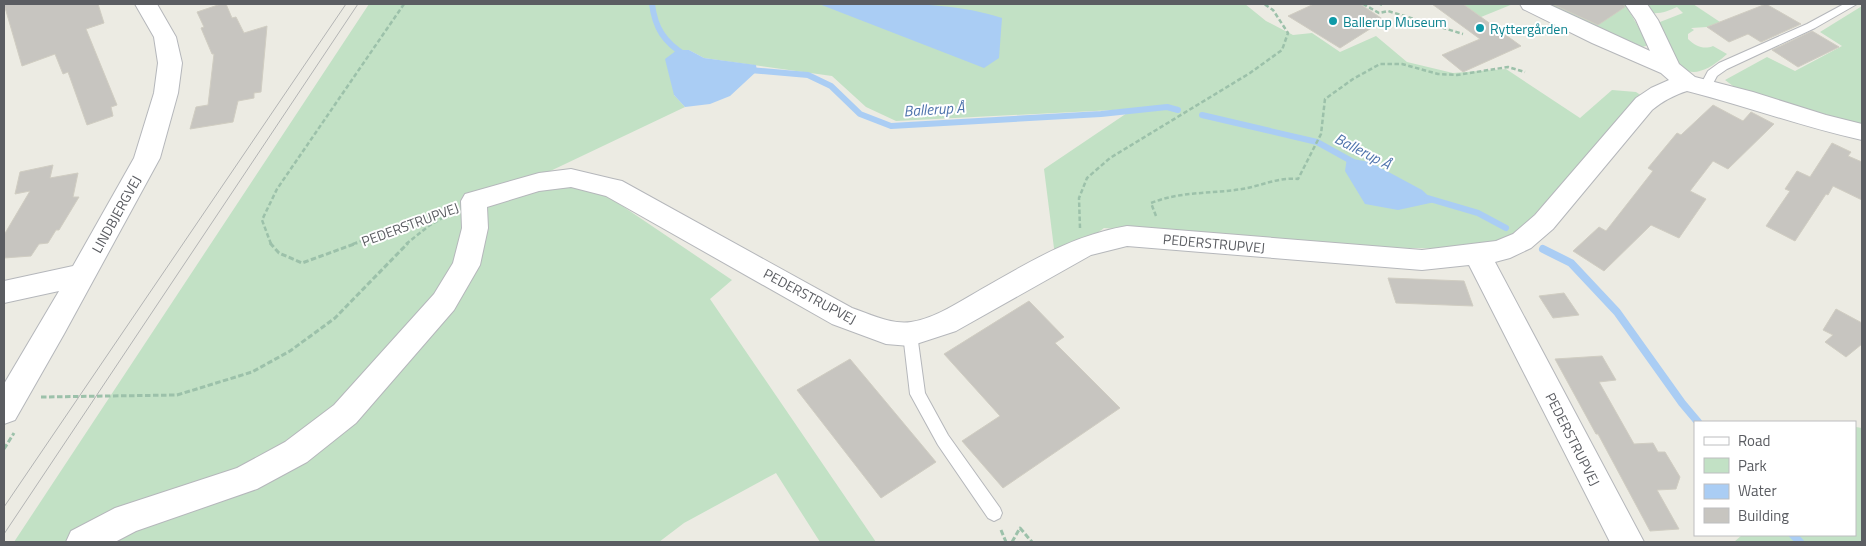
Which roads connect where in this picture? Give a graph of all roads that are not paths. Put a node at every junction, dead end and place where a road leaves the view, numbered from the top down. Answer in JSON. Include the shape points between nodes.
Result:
{"nodes":[{"id":1,"x":146,"y":4,"type":"edge"},
{"id":2,"x":1531,"y":4,"type":"edge"},
{"id":3,"x":1636,"y":4,"type":"edge"},
{"id":4,"x":1852,"y":4,"type":"edge"},
{"id":5,"x":1687,"y":80,"type":"junction"},
{"id":6,"x":1862,"y":132,"type":"edge"},
{"id":7,"x":1478,"y":255,"type":"junction"},
{"id":8,"x":82,"y":275,"type":"junction"},
{"id":9,"x":4,"y":292,"type":"edge"},
{"id":10,"x":910,"y":334,"type":"junction"},
{"id":11,"x":4,"y":411,"type":"edge"},
{"id":12,"x":994,"y":513,"type":"dead end"},
{"id":13,"x":83,"y":542,"type":"edge"},
{"id":14,"x":1627,"y":542,"type":"edge"}],
"edges":[{"from":1,"to":8,"type":"street","name":"LINDBJERGVEJ","via":[[165,37],[170,63],[166,93],[147,158]]},
{"from":2,"to":5,"type":"street"},
{"from":3,"to":5,"type":"street"},
{"from":4,"to":5,"type":"lane","via":[[1712,74]]},
{"from":5,"to":6,"type":"street"},
{"from":5,"to":7,"type":"street","name":"PEDERSTRUPVEJ","via":[[1656,94],[1644,104],[1544,222],[1522,241],[1500,251]]},
{"from":7,"to":10,"type":"street","name":"PEDERSTRUPVEJ","via":[[1422,260],[1127,236],[1081,248],[946,323]]},
{"from":7,"to":14,"type":"street","name":"PEDERSTRUPVEJ"},
{"from":8,"to":9,"type":"street"},
{"from":8,"to":11,"type":"street","name":"LINDBJERGVEJ"},
{"from":10,"to":12,"type":"lane","via":[[918,394],[943,440]]},
{"from":10,"to":13,"type":"street","name":"PEDERSTRUPVEJ","via":[[886,332],[842,316],[613,188],[571,178],[539,182],[474,201],[475,228],[466,265],[444,302],[345,414],[296,452],[246,480],[126,519]]}]}
